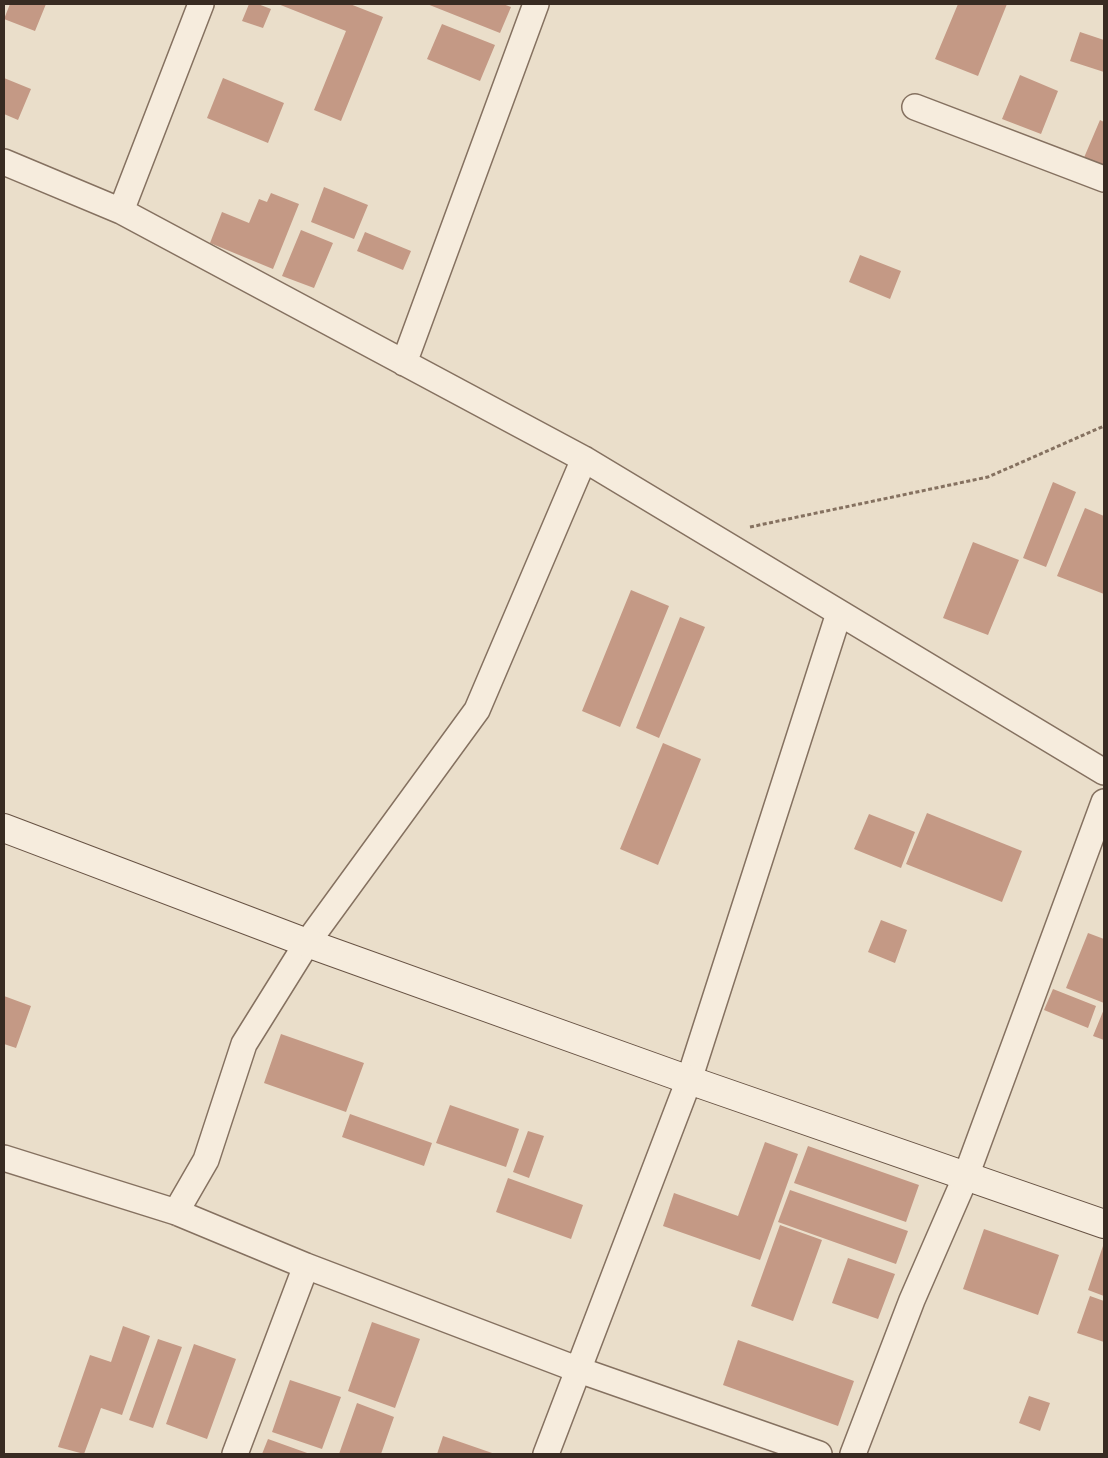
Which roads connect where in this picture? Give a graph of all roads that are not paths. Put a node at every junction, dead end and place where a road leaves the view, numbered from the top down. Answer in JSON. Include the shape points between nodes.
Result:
{"nodes":[{"id":1,"x":201,"y":4,"type":"edge"},
{"id":2,"x":536,"y":4,"type":"edge"},
{"id":3,"x":915,"y":107,"type":"dead end"},
{"id":4,"x":4,"y":162,"type":"edge"},
{"id":5,"x":1104,"y":179,"type":"edge"},
{"id":6,"x":121,"y":212,"type":"junction"},
{"id":7,"x":404,"y":363,"type":"junction"},
{"id":8,"x":584,"y":459,"type":"junction"},
{"id":9,"x":839,"y":613,"type":"junction"},
{"id":10,"x":1104,"y":772,"type":"edge"},
{"id":11,"x":1104,"y":802,"type":"edge"},
{"id":12,"x":4,"y":828,"type":"edge"},
{"id":13,"x":307,"y":943,"type":"junction"},
{"id":14,"x":689,"y":1080,"type":"junction"},
{"id":15,"x":5,"y":1161,"type":"edge"},
{"id":16,"x":966,"y":1176,"type":"junction"},
{"id":17,"x":176,"y":1212,"type":"junction"},
{"id":18,"x":1104,"y":1224,"type":"edge"},
{"id":19,"x":306,"y":1266,"type":"junction"},
{"id":20,"x":579,"y":1370,"type":"junction"},
{"id":21,"x":235,"y":1454,"type":"edge"},
{"id":22,"x":546,"y":1454,"type":"edge"},
{"id":23,"x":820,"y":1454,"type":"edge"},
{"id":24,"x":853,"y":1454,"type":"edge"}],
"edges":[{"from":1,"to":6,"type":"street"},
{"from":2,"to":7,"type":"street"},
{"from":3,"to":5,"type":"street"},
{"from":4,"to":6,"type":"street"},
{"from":6,"to":7,"type":"street"},
{"from":7,"to":8,"type":"street"},
{"from":8,"to":9,"type":"street"},
{"from":8,"to":13,"type":"street","via":[[477,710]]},
{"from":9,"to":10,"type":"street"},
{"from":9,"to":14,"type":"street"},
{"from":11,"to":16,"type":"street"},
{"from":12,"to":13,"type":"street"},
{"from":13,"to":14,"type":"street"},
{"from":13,"to":17,"type":"street","via":[[244,1044],[206,1160]]},
{"from":14,"to":16,"type":"street"},
{"from":14,"to":20,"type":"street"},
{"from":15,"to":17,"type":"street"},
{"from":16,"to":18,"type":"street"},
{"from":16,"to":24,"type":"street","via":[[912,1300]]},
{"from":17,"to":19,"type":"street"},
{"from":19,"to":20,"type":"street"},
{"from":19,"to":21,"type":"street"},
{"from":20,"to":22,"type":"street"},
{"from":20,"to":23,"type":"street"}]}
